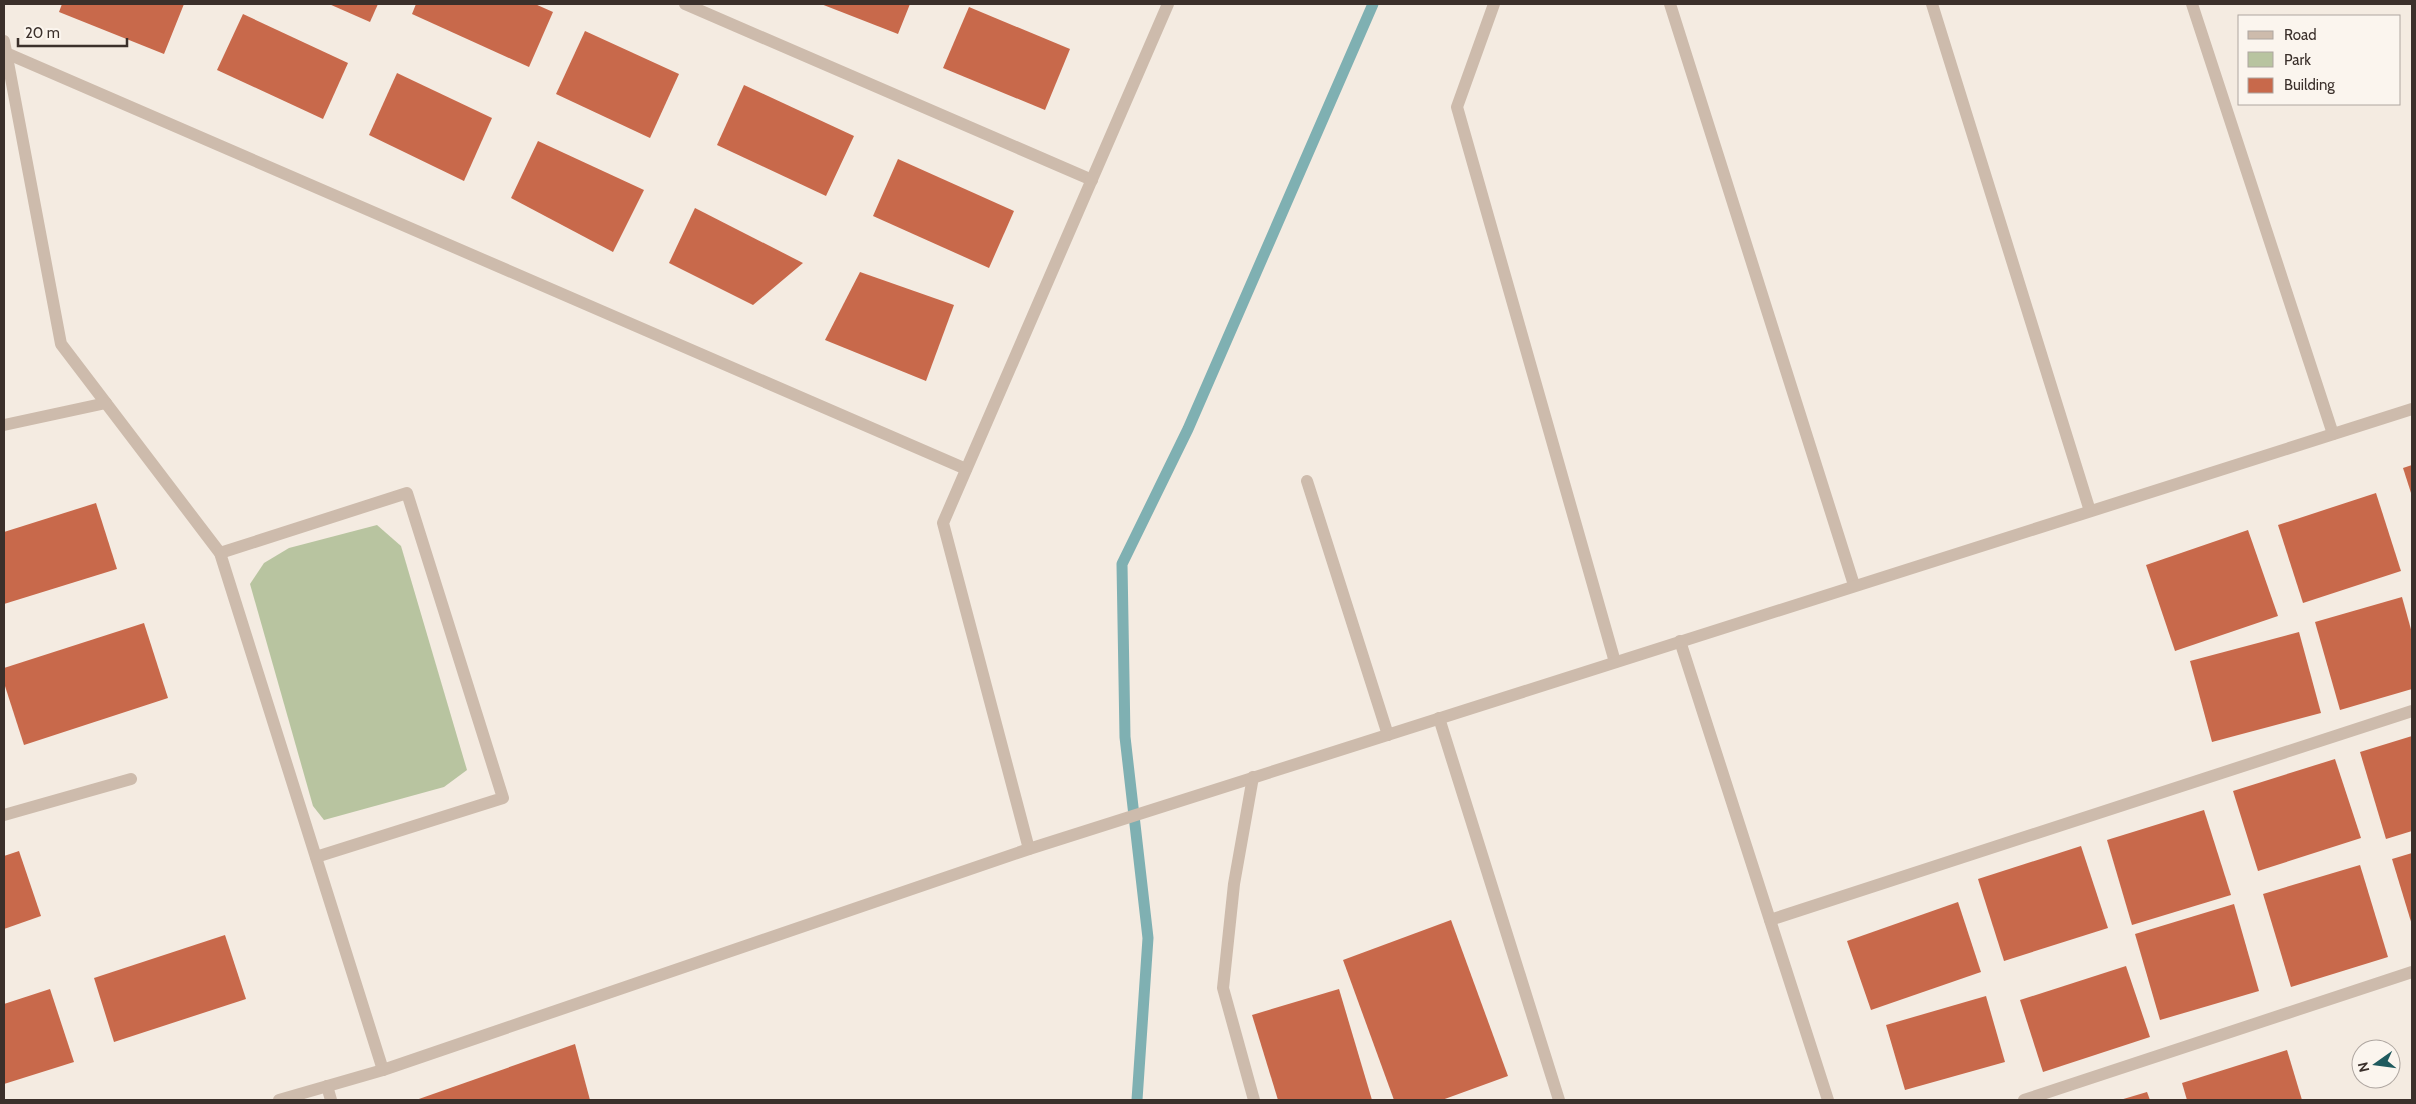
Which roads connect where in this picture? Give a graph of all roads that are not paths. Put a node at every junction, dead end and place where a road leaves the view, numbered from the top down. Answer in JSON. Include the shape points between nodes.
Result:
{"nodes":[{"id":1,"x":685,"y":4,"type":"edge"},
{"id":2,"x":1168,"y":4,"type":"edge"},
{"id":3,"x":1494,"y":4,"type":"edge"},
{"id":4,"x":1670,"y":4,"type":"edge"},
{"id":5,"x":1932,"y":4,"type":"edge"},
{"id":6,"x":2192,"y":4,"type":"edge"},
{"id":7,"x":5,"y":47,"type":"edge"},
{"id":8,"x":1092,"y":180,"type":"junction"},
{"id":9,"x":106,"y":403,"type":"junction"},
{"id":10,"x":2412,"y":409,"type":"edge"},
{"id":11,"x":4,"y":425,"type":"edge"},
{"id":12,"x":2333,"y":434,"type":"junction"},
{"id":13,"x":966,"y":469,"type":"junction"},
{"id":14,"x":1307,"y":481,"type":"dead end"},
{"id":15,"x":2090,"y":511,"type":"junction"},
{"id":16,"x":220,"y":553,"type":"junction"},
{"id":17,"x":1854,"y":586,"type":"junction"},
{"id":18,"x":1680,"y":641,"type":"junction"},
{"id":19,"x":1615,"y":662,"type":"junction"},
{"id":20,"x":2412,"y":711,"type":"edge"},
{"id":21,"x":1439,"y":718,"type":"junction"},
{"id":22,"x":1388,"y":734,"type":"junction"},
{"id":23,"x":1253,"y":777,"type":"junction"},
{"id":24,"x":131,"y":780,"type":"dead end"},
{"id":25,"x":4,"y":815,"type":"edge"},
{"id":26,"x":1029,"y":849,"type":"junction"},
{"id":27,"x":316,"y":857,"type":"junction"},
{"id":28,"x":1770,"y":920,"type":"junction"},
{"id":29,"x":2412,"y":972,"type":"edge"},
{"id":30,"x":383,"y":1070,"type":"junction"},
{"id":31,"x":327,"y":1086,"type":"junction"},
{"id":32,"x":279,"y":1100,"type":"edge"},
{"id":33,"x":331,"y":1100,"type":"edge"},
{"id":34,"x":1254,"y":1100,"type":"edge"},
{"id":35,"x":1558,"y":1100,"type":"edge"},
{"id":36,"x":1828,"y":1100,"type":"edge"},
{"id":37,"x":2024,"y":1100,"type":"edge"}],
"edges":[{"from":1,"to":8,"type":"street"},
{"from":2,"to":8,"type":"street"},
{"from":3,"to":19,"type":"street","via":[[1456,107]]},
{"from":4,"to":17,"type":"street"},
{"from":5,"to":15,"type":"street"},
{"from":6,"to":12,"type":"street"},
{"from":7,"to":9,"type":"street","via":[[61,344]]},
{"from":7,"to":13,"type":"street"},
{"from":8,"to":13,"type":"street"},
{"from":9,"to":11,"type":"street"},
{"from":9,"to":16,"type":"street"},
{"from":10,"to":12,"type":"street"},
{"from":12,"to":15,"type":"street"},
{"from":13,"to":26,"type":"street","via":[[943,523]]},
{"from":14,"to":22,"type":"street"},
{"from":15,"to":17,"type":"street"},
{"from":16,"to":27,"type":"street"},
{"from":16,"to":27,"type":"street","via":[[407,494],[503,798]]},
{"from":17,"to":18,"type":"street"},
{"from":18,"to":19,"type":"street"},
{"from":18,"to":28,"type":"street"},
{"from":19,"to":21,"type":"street"},
{"from":20,"to":28,"type":"street"},
{"from":21,"to":22,"type":"street"},
{"from":21,"to":35,"type":"street"},
{"from":22,"to":23,"type":"street"},
{"from":23,"to":26,"type":"street"},
{"from":23,"to":34,"type":"street","via":[[1234,884],[1223,988]]},
{"from":24,"to":25,"type":"street"},
{"from":26,"to":30,"type":"street"},
{"from":27,"to":30,"type":"street"},
{"from":28,"to":36,"type":"street"},
{"from":29,"to":37,"type":"street"},
{"from":30,"to":31,"type":"street"},
{"from":31,"to":32,"type":"street"},
{"from":31,"to":33,"type":"street"}]}
